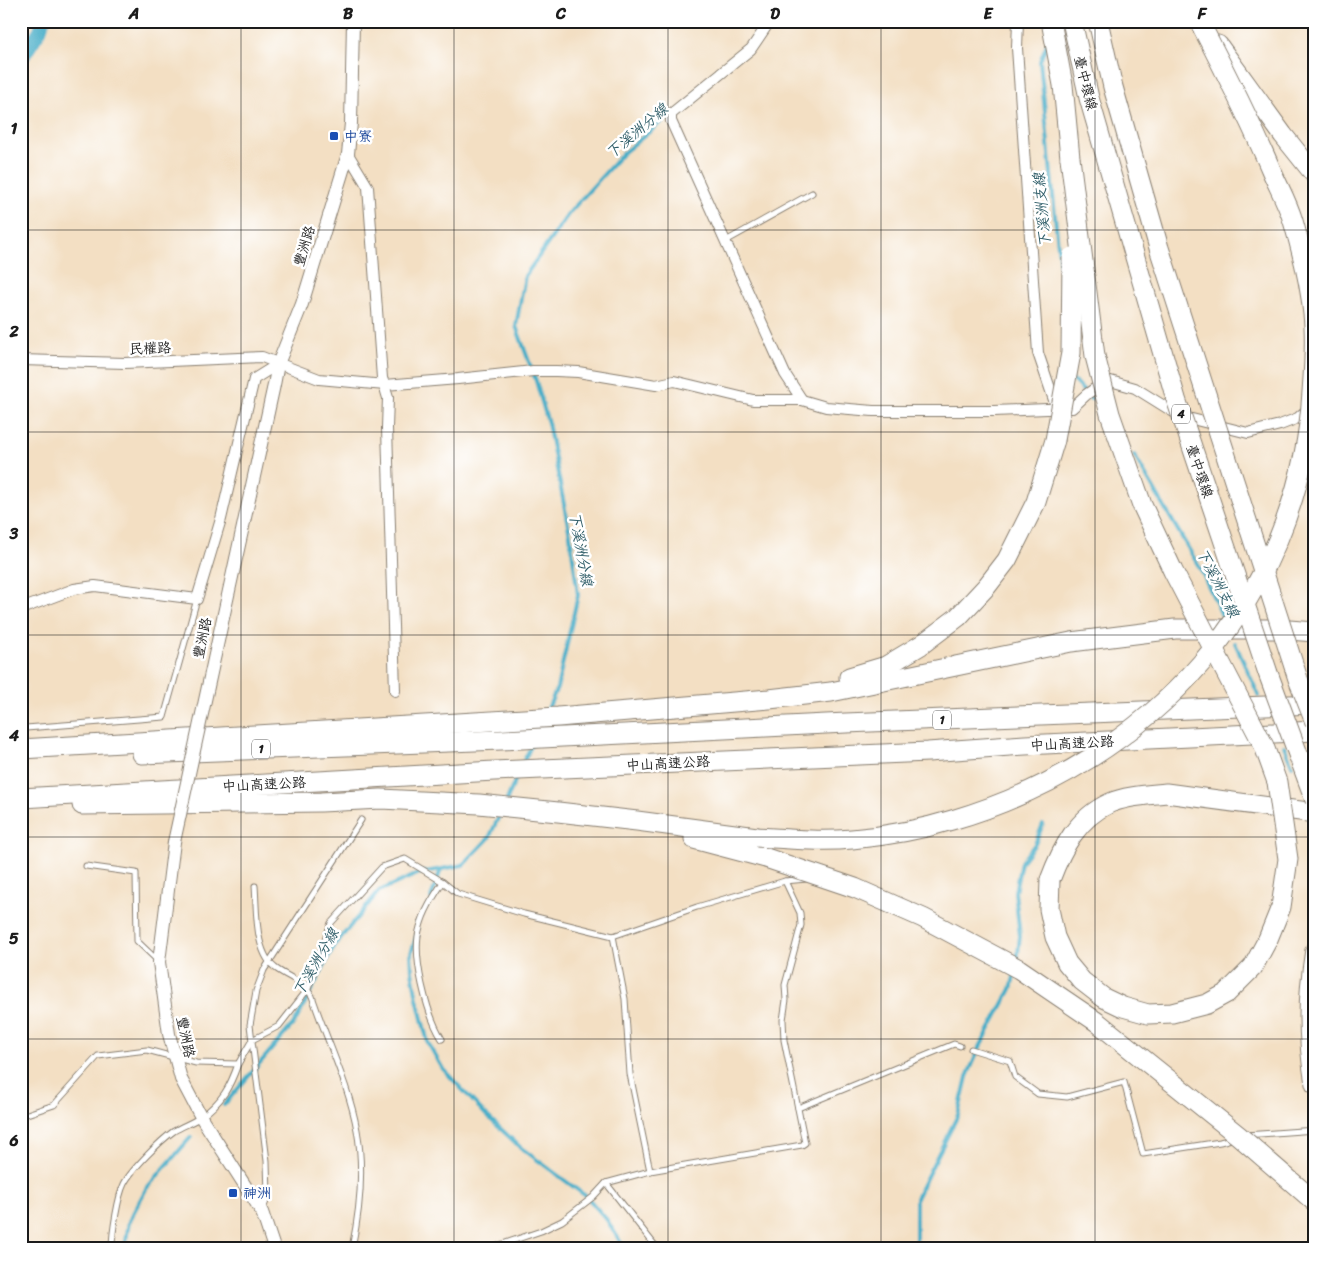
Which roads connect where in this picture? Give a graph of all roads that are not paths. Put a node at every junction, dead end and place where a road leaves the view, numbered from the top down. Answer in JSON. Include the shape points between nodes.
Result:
{"nodes":[{"id":1,"x":353,"y":21,"type":"edge"},
{"id":2,"x":770,"y":21,"type":"edge"},
{"id":3,"x":1018,"y":21,"type":"edge"},
{"id":4,"x":1051,"y":21,"type":"edge"},
{"id":5,"x":1072,"y":21,"type":"edge"},
{"id":6,"x":1098,"y":21,"type":"edge"},
{"id":7,"x":1200,"y":21,"type":"edge"},
{"id":8,"x":348,"y":154,"type":"junction"},
{"id":9,"x":1070,"y":158,"type":"junction"},
{"id":10,"x":1315,"y":175,"type":"edge"},
{"id":11,"x":812,"y":193,"type":"dead end"},
{"id":12,"x":724,"y":242,"type":"junction"},
{"id":13,"x":21,"y":360,"type":"edge"},
{"id":14,"x":278,"y":364,"type":"junction"},
{"id":15,"x":385,"y":385,"type":"junction"},
{"id":16,"x":802,"y":400,"type":"junction"},
{"id":17,"x":1315,"y":402,"type":"edge"},
{"id":18,"x":1056,"y":409,"type":"junction"},
{"id":19,"x":197,"y":599,"type":"junction"},
{"id":20,"x":21,"y":610,"type":"edge"},
{"id":21,"x":1315,"y":632,"type":"edge"},
{"id":22,"x":395,"y":691,"type":"dead end"},
{"id":23,"x":769,"y":699,"type":"junction"},
{"id":24,"x":1315,"y":704,"type":"edge"},
{"id":25,"x":1315,"y":722,"type":"edge"},
{"id":26,"x":21,"y":724,"type":"edge"},
{"id":27,"x":1315,"y":731,"type":"edge"},
{"id":28,"x":21,"y":749,"type":"edge"},
{"id":29,"x":21,"y":760,"type":"edge"},
{"id":30,"x":21,"y":798,"type":"edge"},
{"id":31,"x":1315,"y":800,"type":"edge"},
{"id":32,"x":21,"y":802,"type":"edge"},
{"id":33,"x":1315,"y":812,"type":"edge"},
{"id":34,"x":361,"y":820,"type":"dead end"},
{"id":35,"x":684,"y":832,"type":"junction"},
{"id":36,"x":86,"y":866,"type":"dead end"},
{"id":37,"x":443,"y":882,"type":"junction"},
{"id":38,"x":785,"y":882,"type":"junction"},
{"id":39,"x":255,"y":886,"type":"dead end"},
{"id":40,"x":613,"y":936,"type":"junction"},
{"id":41,"x":1315,"y":950,"type":"edge"},
{"id":42,"x":270,"y":961,"type":"junction"},
{"id":43,"x":159,"y":962,"type":"junction"},
{"id":44,"x":308,"y":989,"type":"junction"},
{"id":45,"x":442,"y":1039,"type":"dead end"},
{"id":46,"x":252,"y":1040,"type":"junction"},
{"id":47,"x":960,"y":1046,"type":"dead end"},
{"id":48,"x":971,"y":1049,"type":"dead end"},
{"id":49,"x":175,"y":1057,"type":"junction"},
{"id":50,"x":238,"y":1064,"type":"junction"},
{"id":51,"x":1315,"y":1084,"type":"edge"},
{"id":52,"x":798,"y":1108,"type":"junction"},
{"id":53,"x":21,"y":1116,"type":"edge"},
{"id":54,"x":202,"y":1116,"type":"junction"},
{"id":55,"x":1315,"y":1130,"type":"edge"},
{"id":56,"x":1245,"y":1135,"type":"junction"},
{"id":57,"x":650,"y":1171,"type":"junction"},
{"id":58,"x":606,"y":1183,"type":"junction"},
{"id":59,"x":1315,"y":1202,"type":"edge"},
{"id":60,"x":262,"y":1212,"type":"junction"},
{"id":61,"x":112,"y":1248,"type":"edge"},
{"id":62,"x":274,"y":1248,"type":"edge"},
{"id":63,"x":352,"y":1248,"type":"edge"},
{"id":64,"x":491,"y":1248,"type":"edge"},
{"id":65,"x":657,"y":1248,"type":"edge"}],
"edges":[{"from":1,"to":8,"type":"street","name":"豐洲路"},
{"from":2,"to":12,"type":"street","via":[[752,50],[671,114],[671,121]]},
{"from":3,"to":18,"type":"street","via":[[1017,48],[1038,353]]},
{"from":4,"to":9,"type":"highway"},
{"from":5,"to":31,"type":"highway","name":"臺中環線","number":"4","bridge":true,"via":[[1090,98],[1176,399],[1268,673]]},
{"from":6,"to":25,"type":"highway","name":"臺中環線","number":"4","bridge":true,"via":[[1113,87],[1159,248],[1298,679]]},
{"from":7,"to":10,"type":"highway"},
{"from":7,"to":35,"type":"highway","bridge":true,"via":[[1247,114],[1293,219],[1313,316],[1311,415],[1304,459],[1280,539],[1236,620],[1169,697],[1133,729],[1059,778],[1025,795],[951,821],[852,839],[805,840]]},
{"from":8,"to":14,"type":"street","name":"豐洲路","via":[[302,304]]},
{"from":8,"to":15,"type":"street","via":[[368,187]]},
{"from":9,"to":23,"type":"highway","bridge":true,"via":[[1071,353],[1055,440],[1036,502],[1007,560],[958,617],[886,666]]},
{"from":9,"to":33,"type":"highway","bridge":true,"via":[[1095,356],[1110,414],[1142,505],[1264,746],[1277,782],[1288,859],[1281,908],[1253,967],[1227,992],[1207,1004],[1172,1013],[1148,1014],[1123,1007],[1104,998],[1082,981],[1067,963],[1055,937],[1049,909],[1050,880],[1060,852],[1074,831],[1090,815],[1111,802],[1166,793]]},
{"from":11,"to":12,"type":"lane"},
{"from":12,"to":16,"type":"street","via":[[785,374]]},
{"from":13,"to":14,"type":"street","name":"民權路","via":[[125,363],[262,357]]},
{"from":14,"to":15,"type":"street","name":"民權路","via":[[319,379]]},
{"from":14,"to":19,"type":"street","via":[[254,379],[221,518]]},
{"from":14,"to":43,"type":"street","name":"豐洲路","bridge":true,"via":[[174,842]]},
{"from":15,"to":16,"type":"street","name":"民權路","via":[[556,371],[656,385],[674,381],[753,400]]},
{"from":15,"to":22,"type":"street","via":[[388,398]]},
{"from":16,"to":18,"type":"street","name":"民權路","via":[[826,407],[873,411]]},
{"from":17,"to":18,"type":"street","name":"民權路","via":[[1298,418],[1248,433],[1180,416],[1136,388],[1107,380],[1072,408]]},
{"from":19,"to":20,"type":"street","via":[[95,586],[74,589]]},
{"from":19,"to":26,"type":"lane","via":[[164,717],[26,728]]},
{"from":21,"to":23,"type":"highway","via":[[1175,629],[1071,642],[831,692]]},
{"from":23,"to":28,"type":"highway","via":[[558,717]]},
{"from":24,"to":29,"type":"highway","name":"中山高速公路","number":"1"},
{"from":27,"to":30,"type":"highway","name":"中山高速公路","via":[[494,771]]},
{"from":32,"to":35,"type":"highway","via":[[98,806],[381,799],[558,812]]},
{"from":34,"to":42,"type":"lane"},
{"from":35,"to":59,"type":"highway","bridge":true,"via":[[855,888],[906,910],[1020,969],[1097,1022],[1239,1136]]},
{"from":36,"to":43,"type":"lane","via":[[136,873],[137,941]]},
{"from":37,"to":40,"type":"lane","via":[[458,894]]},
{"from":37,"to":44,"type":"lane","via":[[405,859],[382,867],[331,923]]},
{"from":37,"to":45,"type":"lane","via":[[426,911],[417,943],[429,1012]]},
{"from":38,"to":40,"type":"lane","via":[[697,907]]},
{"from":38,"to":52,"type":"lane","via":[[801,919],[786,985],[783,1020]]},
{"from":38,"to":56,"type":"lane","bridge":true,"via":[[824,876],[968,936],[1048,982],[1107,1024]]},
{"from":39,"to":42,"type":"lane","via":[[259,937]]},
{"from":40,"to":57,"type":"lane","via":[[625,999],[630,1074]]},
{"from":41,"to":51,"type":"highway","via":[[1308,1010]]},
{"from":42,"to":44,"type":"lane","via":[[276,969]]},
{"from":42,"to":46,"type":"lane","via":[[256,991],[250,1025]]},
{"from":43,"to":49,"type":"street","name":"豐洲路"},
{"from":44,"to":46,"type":"lane","via":[[279,1026]]},
{"from":44,"to":63,"type":"lane","via":[[351,1105],[357,1130],[360,1184]]},
{"from":46,"to":50,"type":"lane"},
{"from":46,"to":60,"type":"lane","via":[[267,1161],[268,1196]]},
{"from":47,"to":52,"type":"lane","via":[[954,1044]]},
{"from":48,"to":56,"type":"lane","via":[[1010,1061],[1015,1077],[1038,1094],[1067,1097],[1124,1082],[1143,1154]]},
{"from":49,"to":50,"type":"lane","via":[[196,1063]]},
{"from":49,"to":53,"type":"lane","via":[[147,1050],[98,1056],[54,1105]]},
{"from":49,"to":54,"type":"street","name":"豐洲路","via":[[181,1079]]},
{"from":50,"to":54,"type":"lane","via":[[230,1086]]},
{"from":52,"to":57,"type":"lane","via":[[805,1141],[802,1145]]},
{"from":54,"to":60,"type":"street","name":"豐洲路"},
{"from":54,"to":61,"type":"lane","via":[[173,1132],[131,1173],[123,1185]]},
{"from":55,"to":56,"type":"lane"},
{"from":57,"to":58,"type":"lane"},
{"from":58,"to":64,"type":"lane","via":[[594,1197],[562,1221]]},
{"from":58,"to":65,"type":"lane"},
{"from":60,"to":62,"type":"street","name":"豐洲路"}]}
